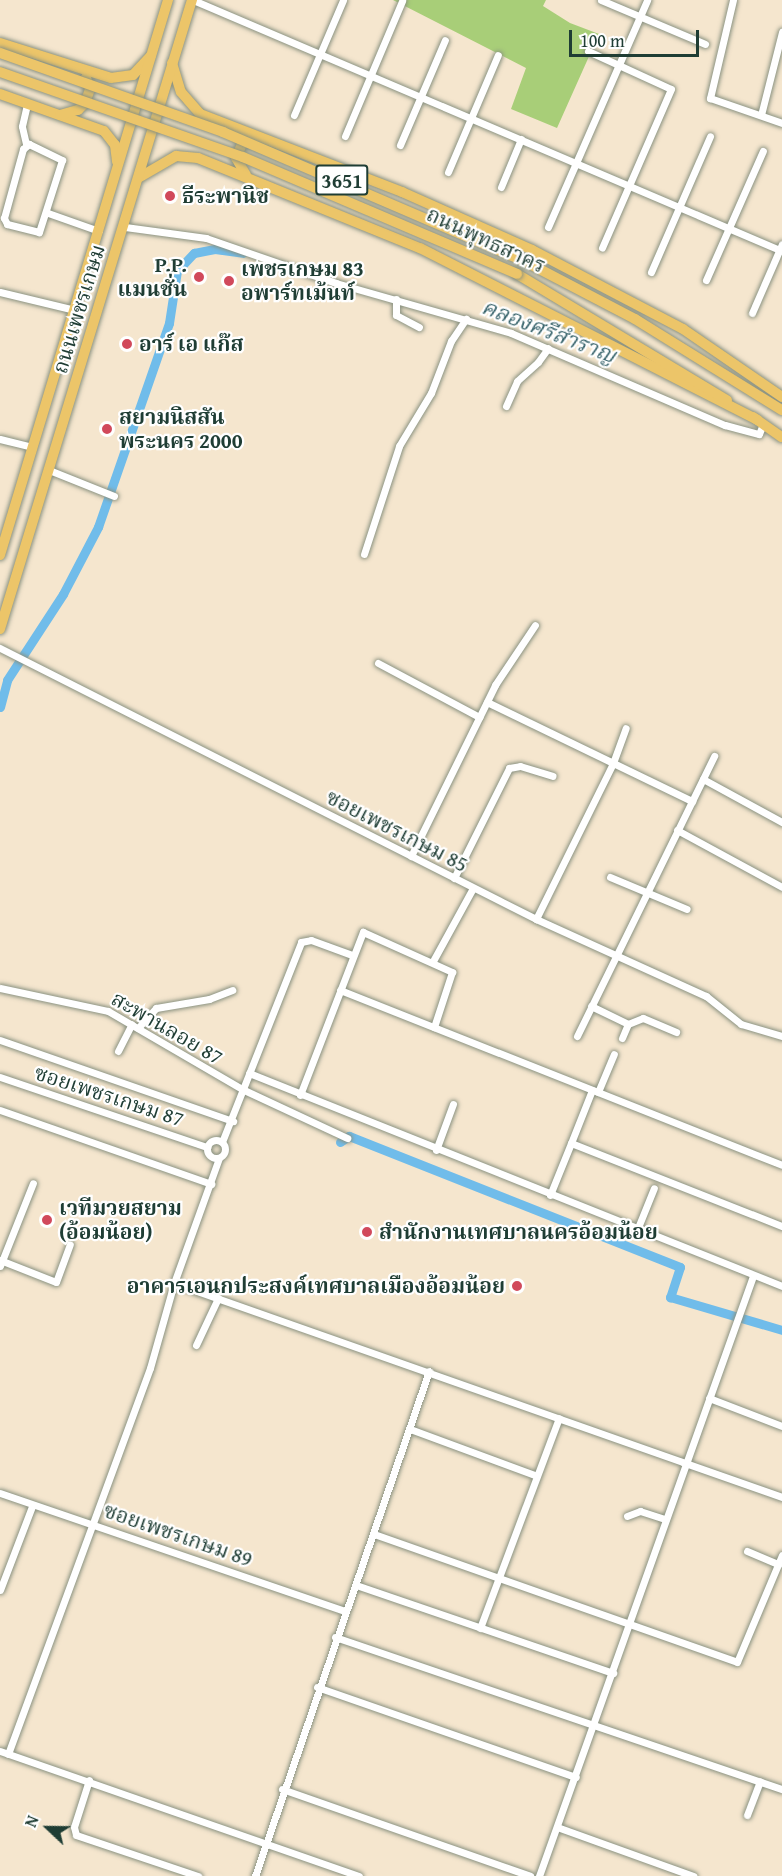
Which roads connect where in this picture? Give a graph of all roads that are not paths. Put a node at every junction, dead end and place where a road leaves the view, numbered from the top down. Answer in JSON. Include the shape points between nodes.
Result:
{"nodes":[{"id":1,"x":168,"y":0,"type":"edge"},
{"id":2,"x":193,"y":0,"type":"edge"},
{"id":3,"x":343,"y":0,"type":"edge"},
{"id":4,"x":601,"y":0,"type":"edge"},
{"id":5,"x":647,"y":0,"type":"edge"},
{"id":6,"x":733,"y":0,"type":"edge"},
{"id":7,"x":402,"y":1,"type":"edge"},
{"id":8,"x":640,"y":17,"type":"junction"},
{"id":9,"x":782,"y":32,"type":"edge"},
{"id":10,"x":445,"y":40,"type":"dead end"},
{"id":11,"x":0,"y":44,"type":"edge"},
{"id":12,"x":705,"y":45,"type":"dead end"},
{"id":13,"x":588,"y":51,"type":"dead end"},
{"id":14,"x":0,"y":53,"type":"edge"},
{"id":15,"x":153,"y":54,"type":"junction"},
{"id":16,"x":321,"y":54,"type":"junction"},
{"id":17,"x":498,"y":55,"type":"dead end"},
{"id":18,"x":172,"y":63,"type":"junction"},
{"id":19,"x":620,"y":65,"type":"junction"},
{"id":20,"x":77,"y":69,"type":"junction"},
{"id":21,"x":0,"y":72,"type":"edge"},
{"id":22,"x":371,"y":75,"type":"junction"},
{"id":23,"x":0,"y":94,"type":"edge"},
{"id":24,"x":421,"y":96,"type":"junction"},
{"id":25,"x":27,"y":104,"type":"junction"},
{"id":26,"x":60,"y":115,"type":"junction"},
{"id":27,"x":294,"y":115,"type":"dead end"},
{"id":28,"x":761,"y":116,"type":"junction"},
{"id":29,"x":471,"y":117,"type":"junction"},
{"id":30,"x":782,"y":123,"type":"edge"},
{"id":31,"x":345,"y":136,"type":"dead end"},
{"id":32,"x":710,"y":136,"type":"dead end"},
{"id":33,"x":521,"y":139,"type":"junction"},
{"id":34,"x":270,"y":141,"type":"junction"},
{"id":35,"x":26,"y":144,"type":"junction"},
{"id":36,"x":400,"y":146,"type":"dead end"},
{"id":37,"x":763,"y":151,"type":"dead end"},
{"id":38,"x":576,"y":162,"type":"junction"},
{"id":39,"x":117,"y":171,"type":"junction"},
{"id":40,"x":448,"y":172,"type":"dead end"},
{"id":41,"x":140,"y":177,"type":"junction"},
{"id":42,"x":252,"y":179,"type":"junction"},
{"id":43,"x":630,"y":186,"type":"junction"},
{"id":44,"x":501,"y":188,"type":"dead end"},
{"id":45,"x":680,"y":207,"type":"junction"},
{"id":46,"x":48,"y":213,"type":"junction"},
{"id":47,"x":125,"y":227,"type":"junction"},
{"id":48,"x":548,"y":227,"type":"dead end"},
{"id":49,"x":729,"y":228,"type":"junction"},
{"id":50,"x":99,"y":231,"type":"junction"},
{"id":51,"x":602,"y":248,"type":"dead end"},
{"id":52,"x":781,"y":248,"type":"edge"},
{"id":53,"x":651,"y":272,"type":"dead end"},
{"id":54,"x":706,"y":280,"type":"dead end"},
{"id":55,"x":0,"y":292,"type":"edge"},
{"id":56,"x":396,"y":299,"type":"junction"},
{"id":57,"x":75,"y":310,"type":"junction"},
{"id":58,"x":752,"y":313,"type":"dead end"},
{"id":59,"x":466,"y":320,"type":"junction"},
{"id":60,"x":419,"y":327,"type":"dead end"},
{"id":61,"x":548,"y":348,"type":"junction"},
{"id":62,"x":781,"y":396,"type":"edge"},
{"id":63,"x":506,"y":406,"type":"dead end"},
{"id":64,"x":782,"y":410,"type":"edge"},
{"id":65,"x":760,"y":426,"type":"junction"},
{"id":66,"x":782,"y":437,"type":"edge"},
{"id":67,"x":0,"y":439,"type":"edge"},
{"id":68,"x":33,"y":447,"type":"junction"},
{"id":69,"x":49,"y":470,"type":"junction"},
{"id":70,"x":114,"y":496,"type":"dead end"},
{"id":71,"x":364,"y":554,"type":"dead end"},
{"id":72,"x":0,"y":555,"type":"edge"},
{"id":73,"x":535,"y":624,"type":"dead end"},
{"id":74,"x":0,"y":629,"type":"edge"},
{"id":75,"x":0,"y":648,"type":"edge"},
{"id":76,"x":378,"y":663,"type":"dead end"},
{"id":77,"x":487,"y":702,"type":"junction"},
{"id":78,"x":479,"y":717,"type":"junction"},
{"id":79,"x":626,"y":728,"type":"dead end"},
{"id":80,"x":714,"y":756,"type":"dead end"},
{"id":81,"x":613,"y":763,"type":"junction"},
{"id":82,"x":552,"y":777,"type":"dead end"},
{"id":83,"x":703,"y":779,"type":"junction"},
{"id":84,"x":692,"y":801,"type":"junction"},
{"id":85,"x":782,"y":822,"type":"edge"},
{"id":86,"x":677,"y":830,"type":"junction"},
{"id":87,"x":411,"y":856,"type":"junction"},
{"id":88,"x":610,"y":877,"type":"dead end"},
{"id":89,"x":454,"y":878,"type":"junction"},
{"id":90,"x":782,"y":887,"type":"edge"},
{"id":91,"x":473,"y":888,"type":"junction"},
{"id":92,"x":647,"y":892,"type":"junction"},
{"id":93,"x":687,"y":909,"type":"dead end"},
{"id":94,"x":536,"y":919,"type":"junction"},
{"id":95,"x":352,"y":955,"type":"junction"},
{"id":96,"x":614,"y":957,"type":"junction"},
{"id":97,"x":433,"y":961,"type":"junction"},
{"id":98,"x":0,"y":988,"type":"edge"},
{"id":99,"x":232,"y":990,"type":"dead end"},
{"id":100,"x":340,"y":990,"type":"junction"},
{"id":101,"x":591,"y":1006,"type":"junction"},
{"id":102,"x":628,"y":1024,"type":"junction"},
{"id":103,"x":135,"y":1026,"type":"junction"},
{"id":104,"x":434,"y":1027,"type":"junction"},
{"id":105,"x":676,"y":1032,"type":"dead end"},
{"id":106,"x":577,"y":1036,"type":"dead end"},
{"id":107,"x":782,"y":1036,"type":"edge"},
{"id":108,"x":622,"y":1038,"type":"dead end"},
{"id":109,"x":0,"y":1040,"type":"edge"},
{"id":110,"x":118,"y":1051,"type":"dead end"},
{"id":111,"x":615,"y":1054,"type":"dead end"},
{"id":112,"x":249,"y":1073,"type":"junction"},
{"id":113,"x":0,"y":1077,"type":"edge"},
{"id":114,"x":244,"y":1090,"type":"junction"},
{"id":115,"x":595,"y":1091,"type":"junction"},
{"id":116,"x":300,"y":1095,"type":"junction"},
{"id":117,"x":453,"y":1104,"type":"dead end"},
{"id":118,"x":0,"y":1110,"type":"edge"},
{"id":119,"x":233,"y":1121,"type":"junction"},
{"id":120,"x":347,"y":1138,"type":"dead end"},
{"id":121,"x":222,"y":1142,"type":"junction"},
{"id":122,"x":571,"y":1143,"type":"junction"},
{"id":123,"x":207,"y":1147,"type":"junction"},
{"id":124,"x":436,"y":1150,"type":"junction"},
{"id":125,"x":219,"y":1158,"type":"junction"},
{"id":126,"x":782,"y":1165,"type":"edge"},
{"id":127,"x":33,"y":1184,"type":"dead end"},
{"id":128,"x":211,"y":1184,"type":"junction"},
{"id":129,"x":654,"y":1188,"type":"dead end"},
{"id":130,"x":550,"y":1195,"type":"junction"},
{"id":131,"x":782,"y":1226,"type":"edge"},
{"id":132,"x":637,"y":1230,"type":"junction"},
{"id":133,"x":70,"y":1244,"type":"dead end"},
{"id":134,"x":1,"y":1262,"type":"edge"},
{"id":135,"x":753,"y":1276,"type":"junction"},
{"id":136,"x":174,"y":1283,"type":"junction"},
{"id":137,"x":782,"y":1286,"type":"edge"},
{"id":138,"x":218,"y":1298,"type":"junction"},
{"id":139,"x":196,"y":1345,"type":"dead end"},
{"id":140,"x":429,"y":1371,"type":"junction"},
{"id":141,"x":708,"y":1398,"type":"junction"},
{"id":142,"x":559,"y":1418,"type":"junction"},
{"id":143,"x":782,"y":1426,"type":"edge"},
{"id":144,"x":410,"y":1429,"type":"junction"},
{"id":145,"x":684,"y":1464,"type":"junction"},
{"id":146,"x":537,"y":1476,"type":"junction"},
{"id":147,"x":0,"y":1493,"type":"edge"},
{"id":148,"x":782,"y":1497,"type":"edge"},
{"id":149,"x":32,"y":1506,"type":"junction"},
{"id":150,"x":627,"y":1516,"type":"dead end"},
{"id":151,"x":665,"y":1519,"type":"junction"},
{"id":152,"x":91,"y":1523,"type":"junction"},
{"id":153,"x":374,"y":1534,"type":"junction"},
{"id":154,"x":747,"y":1551,"type":"dead end"},
{"id":155,"x":782,"y":1555,"type":"edge"},
{"id":156,"x":778,"y":1564,"type":"junction"},
{"id":157,"x":499,"y":1578,"type":"junction"},
{"id":158,"x":356,"y":1585,"type":"junction"},
{"id":159,"x":0,"y":1590,"type":"edge"},
{"id":160,"x":344,"y":1611,"type":"junction"},
{"id":161,"x":630,"y":1623,"type":"junction"},
{"id":162,"x":480,"y":1629,"type":"junction"},
{"id":163,"x":335,"y":1636,"type":"junction"},
{"id":164,"x":613,"y":1673,"type":"junction"},
{"id":165,"x":317,"y":1687,"type":"junction"},
{"id":166,"x":593,"y":1724,"type":"junction"},
{"id":167,"x":0,"y":1751,"type":"edge"},
{"id":168,"x":8,"y":1754,"type":"junction"},
{"id":169,"x":576,"y":1777,"type":"junction"},
{"id":170,"x":89,"y":1780,"type":"junction"},
{"id":171,"x":760,"y":1781,"type":"junction"},
{"id":172,"x":282,"y":1789,"type":"junction"},
{"id":173,"x":782,"y":1789,"type":"edge"},
{"id":174,"x":747,"y":1815,"type":"dead end"},
{"id":175,"x":557,"y":1827,"type":"junction"},
{"id":176,"x":266,"y":1843,"type":"junction"},
{"id":177,"x":198,"y":1876,"type":"edge"},
{"id":178,"x":255,"y":1876,"type":"edge"},
{"id":179,"x":359,"y":1876,"type":"edge"},
{"id":180,"x":530,"y":1876,"type":"edge"},
{"id":181,"x":539,"y":1876,"type":"edge"},
{"id":182,"x":693,"y":1876,"type":"edge"}],
"edges":[{"from":1,"to":15,"type":"main road","name":"ถนนเพชรเกษม"},
{"from":2,"to":16,"type":"street"},
{"from":2,"to":18,"type":"main road","name":"ถนนเพชรเกษม"},
{"from":3,"to":16,"type":"street"},
{"from":4,"to":8,"type":"street"},
{"from":5,"to":8,"type":"street"},
{"from":6,"to":28,"type":"street","via":[[709,95]]},
{"from":7,"to":22,"type":"street"},
{"from":8,"to":12,"type":"street"},
{"from":8,"to":19,"type":"street"},
{"from":9,"to":28,"type":"street"},
{"from":10,"to":24,"type":"street"},
{"from":11,"to":20,"type":"main road"},
{"from":13,"to":19,"type":"street"},
{"from":14,"to":64,"type":"main road","name":"ถนนพุทธสาคร","number":"3651","bridge":true,"via":[[157,107],[385,198],[524,261],[635,319]]},
{"from":15,"to":20,"type":"main road","via":[[133,75],[121,78]]},
{"from":15,"to":39,"type":"main road","name":"ถนนเพชรเกษม"},
{"from":16,"to":22,"type":"street"},
{"from":16,"to":27,"type":"street"},
{"from":17,"to":29,"type":"street"},
{"from":18,"to":34,"type":"main road","via":[[181,92],[192,108]]},
{"from":18,"to":41,"type":"main road","name":"ถนนเพชรเกษม"},
{"from":19,"to":38,"type":"street"},
{"from":19,"to":43,"type":"street","via":[[671,89]]},
{"from":20,"to":26,"type":"main road","via":[[88,81],[89,96],[78,110]]},
{"from":21,"to":65,"type":"main road","name":"ถนนพุทธสาคร","number":"3651","bridge":true,"via":[[152,123],[345,199],[517,274],[668,361]]},
{"from":22,"to":24,"type":"street"},
{"from":22,"to":31,"type":"street"},
{"from":23,"to":25,"type":"main road"},
{"from":24,"to":29,"type":"street"},
{"from":24,"to":36,"type":"street"},
{"from":25,"to":26,"type":"main road"},
{"from":25,"to":35,"type":"street","via":[[22,126]]},
{"from":26,"to":39,"type":"main road","via":[[110,136],[117,154]]},
{"from":28,"to":30,"type":"street"},
{"from":29,"to":33,"type":"street"},
{"from":29,"to":40,"type":"street"},
{"from":32,"to":45,"type":"street"},
{"from":33,"to":38,"type":"street"},
{"from":33,"to":44,"type":"street"},
{"from":34,"to":42,"type":"main road","via":[[248,140],[237,152],[237,164]]},
{"from":34,"to":62,"type":"main road","via":[[402,192],[591,279],[682,329]]},
{"from":35,"to":46,"type":"street","via":[[62,160]]},
{"from":35,"to":46,"type":"street","via":[[4,221],[39,232]]},
{"from":37,"to":49,"type":"street"},
{"from":38,"to":43,"type":"street"},
{"from":38,"to":48,"type":"street"},
{"from":39,"to":50,"type":"main road","name":"ถนนเพชรเกษม"},
{"from":41,"to":42,"type":"main road","via":[[162,161],[187,155]]},
{"from":41,"to":47,"type":"main road","name":"ถนนเพชรเกษม"},
{"from":42,"to":65,"type":"main road","via":[[420,248]]},
{"from":43,"to":45,"type":"street"},
{"from":43,"to":51,"type":"street"},
{"from":45,"to":49,"type":"street"},
{"from":45,"to":53,"type":"street"},
{"from":46,"to":50,"type":"street"},
{"from":47,"to":56,"type":"street","via":[[200,236],[225,248]]},
{"from":47,"to":69,"type":"main road","name":"ถนนเพชรเกษม"},
{"from":49,"to":52,"type":"street"},
{"from":49,"to":54,"type":"street"},
{"from":50,"to":57,"type":"main road","name":"ถนนเพชรเกษม"},
{"from":52,"to":58,"type":"street"},
{"from":55,"to":57,"type":"street"},
{"from":56,"to":59,"type":"street"},
{"from":56,"to":60,"type":"street","via":[[396,315]]},
{"from":57,"to":68,"type":"main road","name":"ถนนเพชรเกษม"},
{"from":59,"to":61,"type":"street"},
{"from":59,"to":71,"type":"street","via":[[451,341],[431,393],[399,447]]},
{"from":61,"to":63,"type":"street","via":[[516,381]]},
{"from":61,"to":65,"type":"street","via":[[725,425]]},
{"from":65,"to":66,"type":"main road","name":"ถนนพุทธสาคร","number":"3651"},
{"from":67,"to":68,"type":"street"},
{"from":68,"to":72,"type":"main road","name":"ถนนเพชรเกษม"},
{"from":69,"to":70,"type":"street"},
{"from":69,"to":74,"type":"main road","name":"ถนนเพชรเกษม"},
{"from":73,"to":77,"type":"street"},
{"from":75,"to":87,"type":"street","name":"ซอยเพชรเกษม 85"},
{"from":76,"to":78,"type":"street"},
{"from":77,"to":78,"type":"street"},
{"from":77,"to":81,"type":"street"},
{"from":78,"to":87,"type":"street"},
{"from":79,"to":81,"type":"street"},
{"from":80,"to":83,"type":"street"},
{"from":81,"to":84,"type":"street"},
{"from":81,"to":94,"type":"street"},
{"from":82,"to":89,"type":"street","via":[[520,766],[509,768]]},
{"from":83,"to":84,"type":"street"},
{"from":83,"to":85,"type":"street"},
{"from":84,"to":86,"type":"street"},
{"from":86,"to":90,"type":"street"},
{"from":86,"to":92,"type":"street"},
{"from":87,"to":89,"type":"street","name":"ซอยเพชรเกษม 85"},
{"from":88,"to":92,"type":"street"},
{"from":89,"to":91,"type":"street","name":"ซอยเพชรเกษม 85"},
{"from":91,"to":94,"type":"street","name":"ซอยเพชรเกษม 85"},
{"from":91,"to":97,"type":"street"},
{"from":92,"to":93,"type":"street"},
{"from":92,"to":96,"type":"street"},
{"from":94,"to":96,"type":"street","name":"ซอยเพชรเกษม 85"},
{"from":95,"to":97,"type":"street","via":[[363,932]]},
{"from":95,"to":100,"type":"street"},
{"from":95,"to":112,"type":"street","via":[[311,940],[301,942]]},
{"from":96,"to":101,"type":"street"},
{"from":96,"to":107,"type":"street","name":"ซอยเพชรเกษม 85","via":[[706,996],[741,1024]]},
{"from":97,"to":104,"type":"street","via":[[453,975]]},
{"from":98,"to":103,"type":"street","name":"สะพานลอย 87","via":[[98,1007]]},
{"from":99,"to":103,"type":"street","via":[[209,999],[156,1008]]},
{"from":100,"to":104,"type":"street"},
{"from":100,"to":116,"type":"street"},
{"from":101,"to":102,"type":"street"},
{"from":101,"to":106,"type":"street"},
{"from":102,"to":105,"type":"street","via":[[643,1018]]},
{"from":102,"to":108,"type":"street"},
{"from":103,"to":110,"type":"street"},
{"from":103,"to":114,"type":"street","name":"สะพานลอย 87"},
{"from":104,"to":115,"type":"street"},
{"from":109,"to":119,"type":"street"},
{"from":111,"to":115,"type":"street"},
{"from":112,"to":114,"type":"street"},
{"from":112,"to":116,"type":"street"},
{"from":113,"to":123,"type":"street","name":"ซอยเพชรเกษม 87"},
{"from":114,"to":119,"type":"street"},
{"from":114,"to":120,"type":"street","name":"สะพานลอย 87"},
{"from":115,"to":122,"type":"street"},
{"from":115,"to":126,"type":"street"},
{"from":116,"to":124,"type":"street"},
{"from":117,"to":124,"type":"street"},
{"from":118,"to":128,"type":"street"},
{"from":119,"to":121,"type":"street"},
{"from":121,"to":123,"type":"street","via":[[213,1140]]},
{"from":121,"to":125,"type":"street","via":[[225,1150]]},
{"from":122,"to":130,"type":"street"},
{"from":122,"to":131,"type":"street"},
{"from":123,"to":125,"type":"street","via":[[211,1156]]},
{"from":124,"to":130,"type":"street"},
{"from":125,"to":128,"type":"street"},
{"from":127,"to":134,"type":"street"},
{"from":128,"to":136,"type":"street"},
{"from":129,"to":132,"type":"street"},
{"from":130,"to":132,"type":"street"},
{"from":132,"to":135,"type":"street"},
{"from":133,"to":134,"type":"street","via":[[56,1282]]},
{"from":135,"to":137,"type":"street"},
{"from":135,"to":141,"type":"street"},
{"from":136,"to":138,"type":"street"},
{"from":136,"to":152,"type":"street","via":[[150,1368]]},
{"from":138,"to":139,"type":"street"},
{"from":138,"to":140,"type":"street"},
{"from":140,"to":142,"type":"street"},
{"from":140,"to":144,"type":"street"},
{"from":141,"to":143,"type":"street"},
{"from":141,"to":145,"type":"street"},
{"from":142,"to":145,"type":"street"},
{"from":142,"to":146,"type":"street"},
{"from":144,"to":146,"type":"street"},
{"from":144,"to":153,"type":"street"},
{"from":145,"to":148,"type":"street"},
{"from":145,"to":151,"type":"street"},
{"from":146,"to":157,"type":"street"},
{"from":147,"to":149,"type":"street","name":"ซอยเพชรเกษม 89"},
{"from":149,"to":152,"type":"street","name":"ซอยเพชรเกษม 89"},
{"from":149,"to":159,"type":"street"},
{"from":150,"to":151,"type":"street","via":[[640,1511]]},
{"from":151,"to":161,"type":"street"},
{"from":152,"to":160,"type":"street","name":"ซอยเพชรเกษม 89"},
{"from":152,"to":168,"type":"street"},
{"from":153,"to":157,"type":"street"},
{"from":153,"to":158,"type":"street"},
{"from":154,"to":156,"type":"street"},
{"from":155,"to":156,"type":"street"},
{"from":156,"to":161,"type":"street","via":[[738,1662]]},
{"from":157,"to":161,"type":"street"},
{"from":157,"to":162,"type":"street"},
{"from":158,"to":160,"type":"street"},
{"from":158,"to":162,"type":"street"},
{"from":160,"to":163,"type":"street"},
{"from":161,"to":164,"type":"street"},
{"from":162,"to":164,"type":"street"},
{"from":163,"to":165,"type":"street"},
{"from":163,"to":166,"type":"street"},
{"from":164,"to":166,"type":"street"},
{"from":165,"to":169,"type":"street"},
{"from":165,"to":172,"type":"street"},
{"from":166,"to":169,"type":"street"},
{"from":166,"to":171,"type":"street"},
{"from":167,"to":168,"type":"street"},
{"from":168,"to":170,"type":"street"},
{"from":169,"to":175,"type":"street"},
{"from":170,"to":176,"type":"street"},
{"from":170,"to":177,"type":"street","via":[[74,1827],[76,1835]]},
{"from":171,"to":173,"type":"street"},
{"from":171,"to":174,"type":"street"},
{"from":172,"to":176,"type":"street"},
{"from":172,"to":180,"type":"street"},
{"from":175,"to":181,"type":"street"},
{"from":175,"to":182,"type":"street"},
{"from":176,"to":178,"type":"street"},
{"from":176,"to":179,"type":"street"}]}
